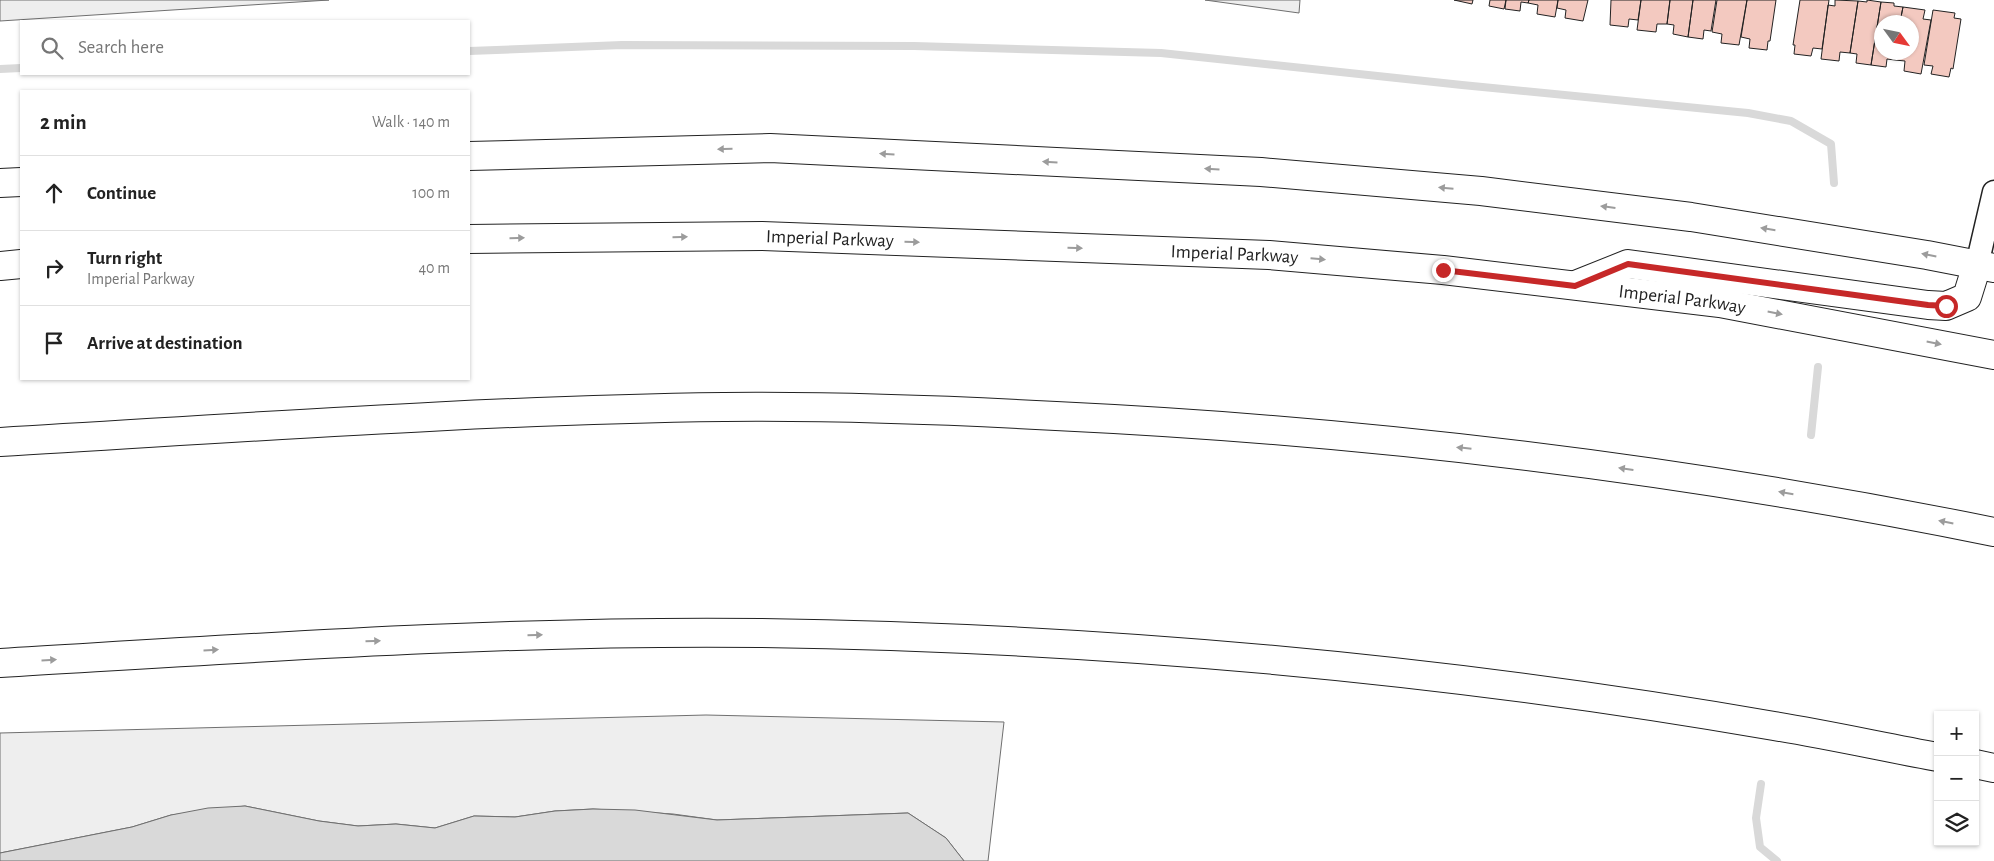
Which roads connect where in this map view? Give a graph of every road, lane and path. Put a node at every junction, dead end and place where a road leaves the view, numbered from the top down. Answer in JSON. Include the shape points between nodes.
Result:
{"nodes":[{"id":1,"x":470,"y":156,"type":"edge"},
{"id":2,"x":20,"y":182,"type":"edge"},
{"id":3,"x":0,"y":183,"type":"edge"},
{"id":4,"x":1994,"y":192,"type":"edge"},
{"id":5,"x":470,"y":239,"type":"edge"},
{"id":6,"x":20,"y":264,"type":"edge"},
{"id":7,"x":0,"y":266,"type":"edge"},
{"id":8,"x":1985,"y":266,"type":"edge"},
{"id":9,"x":1575,"y":286,"type":"junction"},
{"id":10,"x":1994,"y":355,"type":"edge"},
{"id":11,"x":0,"y":442,"type":"edge"},
{"id":12,"x":1994,"y":532,"type":"edge"},
{"id":13,"x":0,"y":663,"type":"edge"},
{"id":14,"x":1934,"y":756,"type":"edge"},
{"id":15,"x":1979,"y":765,"type":"edge"},
{"id":16,"x":1994,"y":768,"type":"edge"}],
"edges":[{"from":8,"to":1,"type":"main road","one_way":true,"via":[[1692,217],[1481,191],[1261,172],[770,148]]},
{"from":2,"to":3,"type":"main road"},
{"from":4,"to":8,"type":"street"},
{"from":5,"to":9,"type":"main road","name":"Imperial Parkway","one_way":true,"via":[[762,236],[1269,255],[1443,270]]},
{"from":6,"to":7,"type":"main road"},
{"from":8,"to":9,"type":"main road","via":[[1967,297],[1946,306],[1628,264]]},
{"from":9,"to":10,"type":"main road","name":"Imperial Parkway","one_way":true,"via":[[1720,303]]},
{"from":12,"to":11,"type":"main road","one_way":true,"via":[[1735,484],[1512,454],[1286,431],[924,409],[727,407],[515,412]]},
{"from":13,"to":14,"type":"main road","one_way":true,"via":[[354,642],[565,634],[762,633],[972,639],[1341,666],[1552,692],[1775,726]]},
{"from":15,"to":16,"type":"main road"}]}
